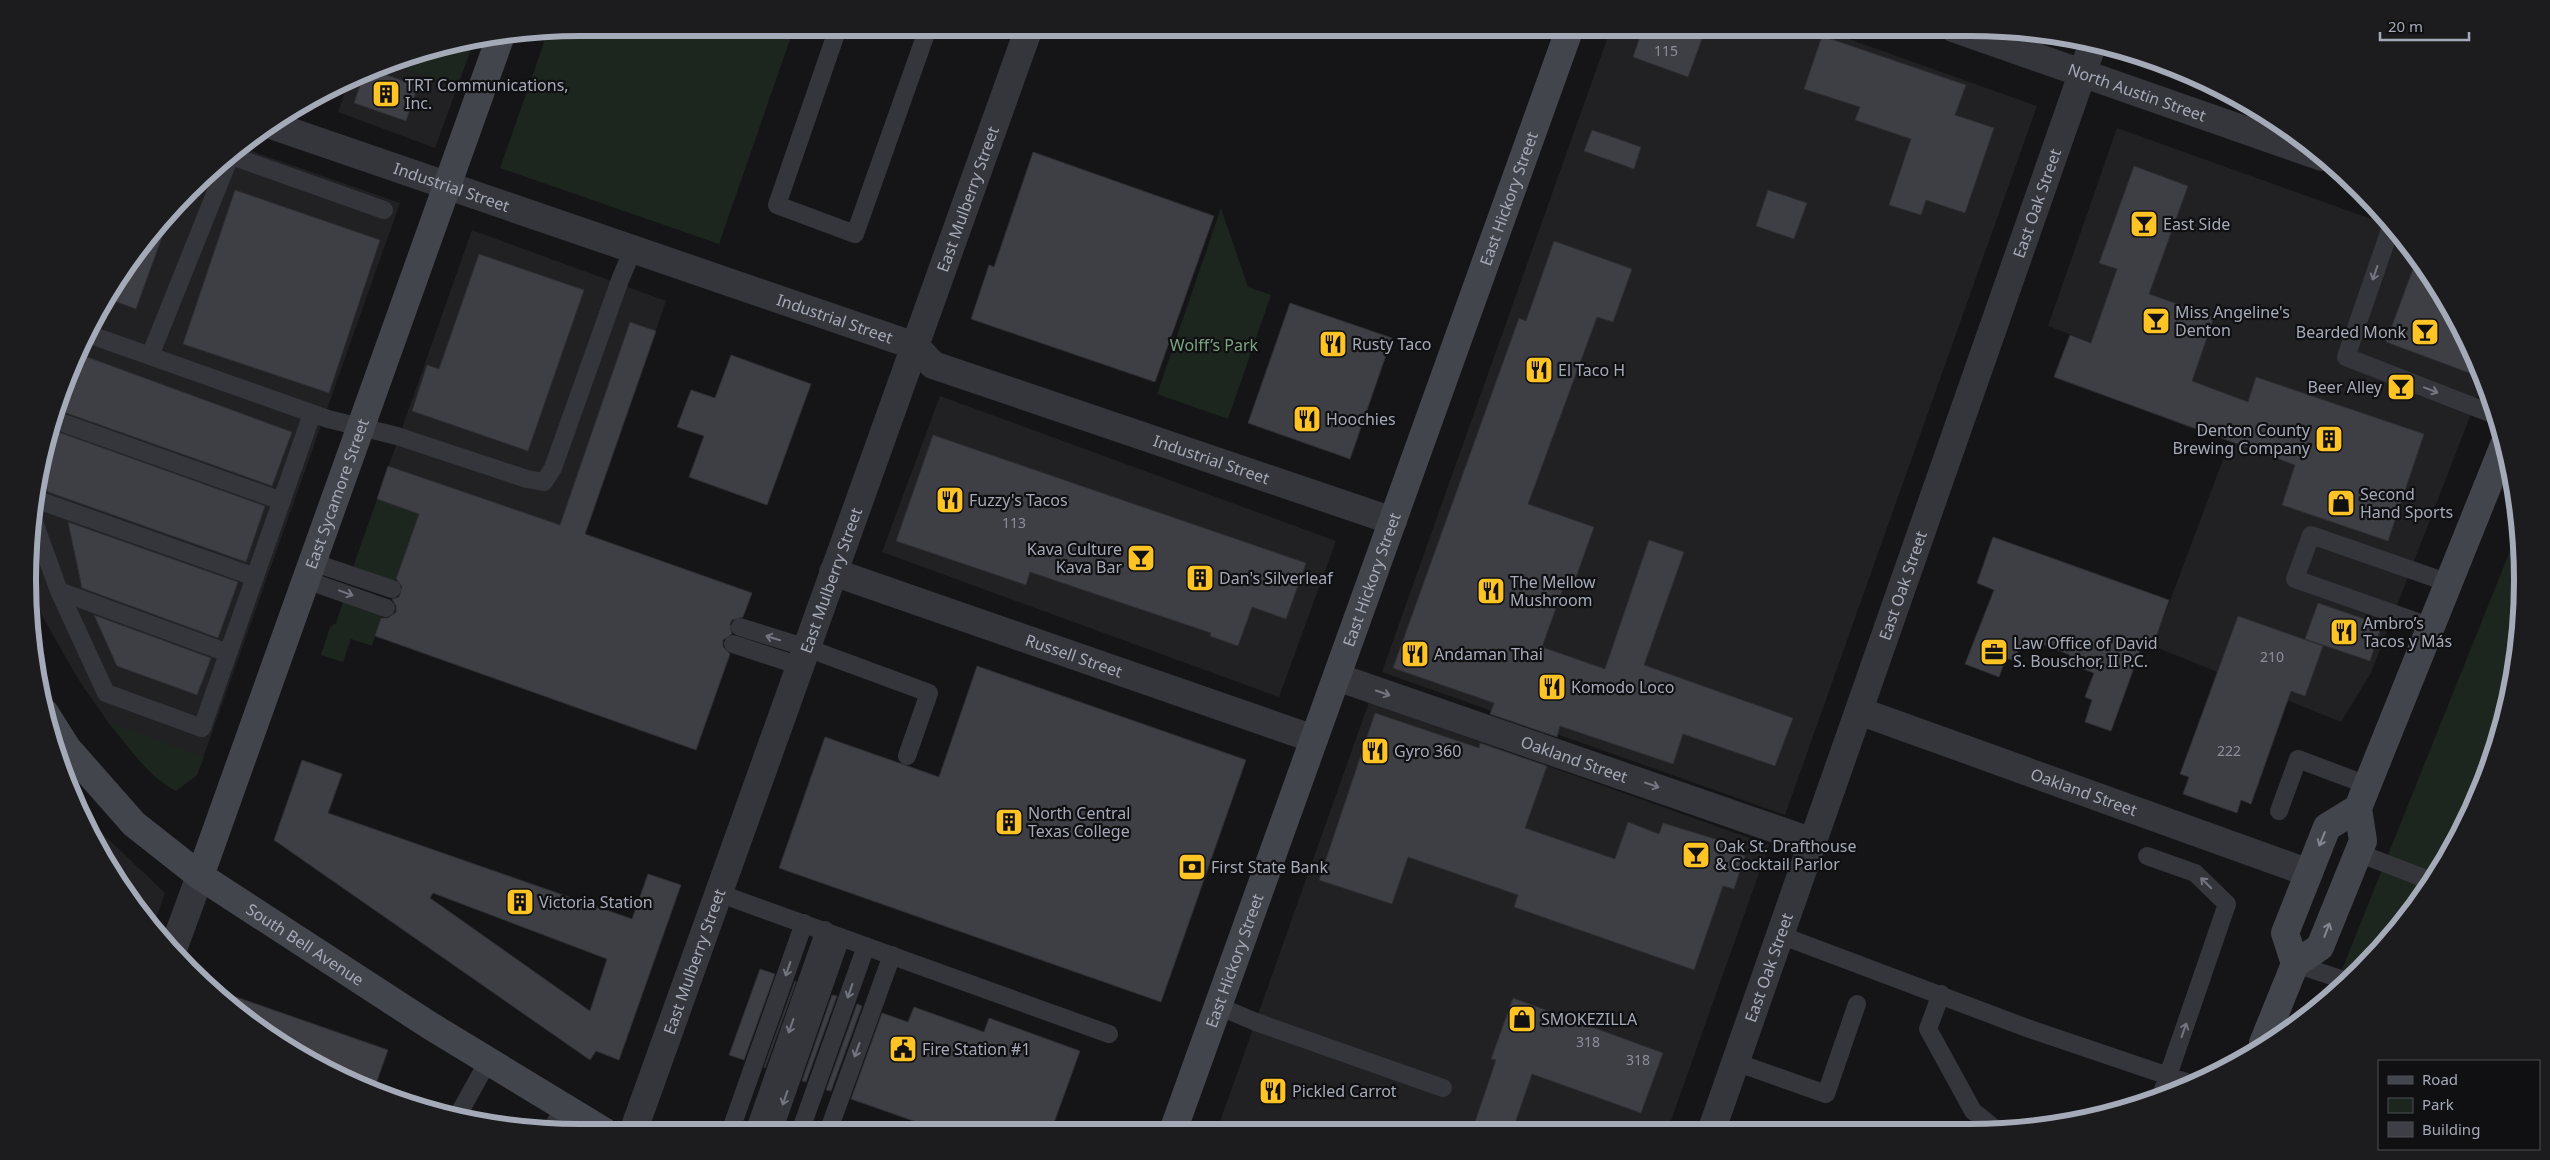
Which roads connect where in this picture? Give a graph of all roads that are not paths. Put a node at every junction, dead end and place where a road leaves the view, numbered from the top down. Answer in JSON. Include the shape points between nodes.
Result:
{"nodes":[{"id":1,"x":835,"y":36,"type":"edge"},
{"id":2,"x":925,"y":36,"type":"edge"},
{"id":3,"x":1026,"y":36,"type":"edge"},
{"id":4,"x":1567,"y":36,"type":"edge"},
{"id":5,"x":1977,"y":36,"type":"edge"},
{"id":6,"x":499,"y":43,"type":"edge"},
{"id":7,"x":2091,"y":50,"type":"edge"},
{"id":8,"x":2083,"y":73,"type":"junction"},
{"id":9,"x":279,"y":128,"type":"edge"},
{"id":10,"x":2302,"y":150,"type":"edge"},
{"id":11,"x":238,"y":158,"type":"edge"},
{"id":12,"x":225,"y":168,"type":"edge"},
{"id":13,"x":448,"y":186,"type":"junction"},
{"id":14,"x":384,"y":210,"type":"dead end"},
{"id":15,"x":2389,"y":234,"type":"edge"},
{"id":16,"x":632,"y":250,"type":"junction"},
{"id":17,"x":94,"y":336,"type":"edge"},
{"id":18,"x":915,"y":346,"type":"junction"},
{"id":19,"x":150,"y":356,"type":"junction"},
{"id":20,"x":2487,"y":412,"type":"edge"},
{"id":21,"x":312,"y":414,"type":"junction"},
{"id":22,"x":60,"y":422,"type":"edge"},
{"id":23,"x":361,"y":427,"type":"junction"},
{"id":24,"x":2499,"y":457,"type":"edge"},
{"id":25,"x":282,"y":500,"type":"junction"},
{"id":26,"x":42,"y":501,"type":"edge"},
{"id":27,"x":1393,"y":521,"type":"junction"},
{"id":28,"x":38,"y":532,"type":"edge"},
{"id":29,"x":309,"y":571,"type":"junction"},
{"id":30,"x":834,"y":572,"type":"junction"},
{"id":31,"x":255,"y":577,"type":"junction"},
{"id":32,"x":2449,"y":583,"type":"junction"},
{"id":33,"x":392,"y":589,"type":"dead end"},
{"id":34,"x":59,"y":591,"type":"junction"},
{"id":35,"x":386,"y":608,"type":"dead end"},
{"id":36,"x":740,"y":627,"type":"dead end"},
{"id":37,"x":2432,"y":628,"type":"junction"},
{"id":38,"x":733,"y":644,"type":"dead end"},
{"id":39,"x":228,"y":653,"type":"junction"},
{"id":40,"x":803,"y":657,"type":"junction"},
{"id":41,"x":1337,"y":677,"type":"junction"},
{"id":42,"x":1859,"y":711,"type":"junction"},
{"id":43,"x":59,"y":736,"type":"edge"},
{"id":44,"x":1314,"y":739,"type":"junction"},
{"id":45,"x":907,"y":756,"type":"dead end"},
{"id":46,"x":2362,"y":797,"type":"junction"},
{"id":47,"x":2279,"y":811,"type":"dead end"},
{"id":48,"x":1813,"y":842,"type":"junction"},
{"id":49,"x":2358,"y":853,"type":"junction"},
{"id":50,"x":2147,"y":856,"type":"dead end"},
{"id":51,"x":2309,"y":873,"type":"junction"},
{"id":52,"x":200,"y":876,"type":"junction"},
{"id":53,"x":2424,"y":878,"type":"edge"},
{"id":54,"x":718,"y":893,"type":"junction"},
{"id":55,"x":804,"y":923,"type":"junction"},
{"id":56,"x":825,"y":930,"type":"junction"},
{"id":57,"x":1780,"y":935,"type":"junction"},
{"id":58,"x":842,"y":937,"type":"junction"},
{"id":59,"x":175,"y":943,"type":"edge"},
{"id":60,"x":866,"y":946,"type":"junction"},
{"id":61,"x":892,"y":955,"type":"junction"},
{"id":62,"x":2295,"y":964,"type":"junction"},
{"id":63,"x":2339,"y":979,"type":"edge"},
{"id":64,"x":1940,"y":994,"type":"junction"},
{"id":65,"x":1857,"y":1004,"type":"dead end"},
{"id":66,"x":1218,"y":1006,"type":"junction"},
{"id":67,"x":1109,"y":1034,"type":"dead end"},
{"id":68,"x":2267,"y":1035,"type":"edge"},
{"id":69,"x":488,"y":1061,"type":"junction"},
{"id":70,"x":1735,"y":1062,"type":"junction"},
{"id":71,"x":2168,"y":1076,"type":"junction"},
{"id":72,"x":2181,"y":1080,"type":"edge"},
{"id":73,"x":1443,"y":1088,"type":"dead end"},
{"id":74,"x":2164,"y":1088,"type":"edge"},
{"id":75,"x":461,"y":1110,"type":"edge"},
{"id":76,"x":557,"y":1119,"type":"edge"},
{"id":77,"x":1988,"y":1123,"type":"edge"},
{"id":78,"x":575,"y":1124,"type":"edge"},
{"id":79,"x":635,"y":1124,"type":"edge"},
{"id":80,"x":733,"y":1124,"type":"edge"},
{"id":81,"x":757,"y":1124,"type":"edge"},
{"id":82,"x":776,"y":1124,"type":"edge"},
{"id":83,"x":803,"y":1124,"type":"edge"},
{"id":84,"x":831,"y":1124,"type":"edge"},
{"id":85,"x":1175,"y":1124,"type":"edge"},
{"id":86,"x":1714,"y":1124,"type":"edge"}],
"edges":[{"from":1,"to":2,"type":"lane","via":[[777,205],[855,234]]},
{"from":3,"to":18,"type":"street","name":"East Mulberry Street"},
{"from":4,"to":27,"type":"street","name":"East Hickory Street"},
{"from":5,"to":8,"type":"street","name":"North Austin Street"},
{"from":6,"to":13,"type":"street","name":"East Sycamore Street"},
{"from":7,"to":8,"type":"street","name":"East Oak Street"},
{"from":8,"to":10,"type":"street","name":"North Austin Street"},
{"from":8,"to":42,"type":"street","name":"East Oak Street"},
{"from":9,"to":13,"type":"street","name":"Industrial Street"},
{"from":11,"to":14,"type":"lane"},
{"from":12,"to":19,"type":"lane"},
{"from":13,"to":16,"type":"street","name":"Industrial Street"},
{"from":13,"to":23,"type":"street","name":"East Sycamore Street"},
{"from":15,"to":20,"type":"lane","one_way":true,"via":[[2346,357]]},
{"from":16,"to":18,"type":"street","name":"Industrial Street"},
{"from":16,"to":23,"type":"lane","via":[[553,468],[544,482]]},
{"from":17,"to":19,"type":"lane"},
{"from":18,"to":27,"type":"street","name":"Industrial Street","via":[[932,365]]},
{"from":18,"to":30,"type":"street","name":"East Mulberry Street"},
{"from":19,"to":21,"type":"lane"},
{"from":21,"to":23,"type":"lane"},
{"from":21,"to":25,"type":"lane"},
{"from":22,"to":25,"type":"lane"},
{"from":23,"to":29,"type":"street","name":"East Sycamore Street"},
{"from":24,"to":32,"type":"street"},
{"from":25,"to":31,"type":"lane"},
{"from":26,"to":31,"type":"lane"},
{"from":27,"to":41,"type":"street","name":"East Hickory Street"},
{"from":28,"to":34,"type":"lane"},
{"from":29,"to":33,"type":"lane"},
{"from":29,"to":35,"type":"lane","one_way":true},
{"from":29,"to":52,"type":"street","name":"East Sycamore Street"},
{"from":30,"to":40,"type":"street","name":"East Mulberry Street"},
{"from":30,"to":44,"type":"street","name":"Russell Street"},
{"from":31,"to":39,"type":"lane"},
{"from":32,"to":37,"type":"street"},
{"from":32,"to":37,"type":"lane","via":[[2311,535],[2295,579]]},
{"from":34,"to":39,"type":"lane"},
{"from":34,"to":39,"type":"lane","via":[[106,693],[202,728]]},
{"from":40,"to":36,"type":"lane","one_way":true},
{"from":37,"to":46,"type":"street"},
{"from":38,"to":40,"type":"lane"},
{"from":40,"to":45,"type":"lane","via":[[929,693]]},
{"from":40,"to":54,"type":"street","name":"East Mulberry Street"},
{"from":41,"to":44,"type":"street","name":"East Hickory Street"},
{"from":41,"to":48,"type":"street","name":"Oakland Street","one_way":true},
{"from":42,"to":48,"type":"street","name":"East Oak Street"},
{"from":42,"to":51,"type":"street","name":"Oakland Street"},
{"from":43,"to":52,"type":"street","name":"South Bell Avenue","via":[[134,824]]},
{"from":44,"to":66,"type":"street","name":"East Hickory Street"},
{"from":46,"to":47,"type":"lane","via":[[2298,759]]},
{"from":46,"to":49,"type":"street","via":[[2363,841]]},
{"from":46,"to":51,"type":"street","one_way":true,"via":[[2327,827]]},
{"from":48,"to":57,"type":"street","name":"East Oak Street"},
{"from":49,"to":53,"type":"lane"},
{"from":62,"to":49,"type":"street","one_way":true,"via":[[2320,947]]},
{"from":71,"to":50,"type":"lane","one_way":true,"via":[[2227,904],[2195,873]]},
{"from":51,"to":62,"type":"street","via":[[2285,933]]},
{"from":52,"to":59,"type":"street","name":"East Sycamore Street"},
{"from":52,"to":69,"type":"street","name":"South Bell Avenue"},
{"from":54,"to":55,"type":"lane"},
{"from":54,"to":79,"type":"street","name":"East Mulberry Street"},
{"from":55,"to":56,"type":"lane"},
{"from":55,"to":80,"type":"lane","one_way":true},
{"from":56,"to":58,"type":"lane"},
{"from":56,"to":81,"type":"lane","one_way":true},
{"from":57,"to":64,"type":"lane"},
{"from":57,"to":70,"type":"street","name":"East Oak Street"},
{"from":58,"to":60,"type":"lane"},
{"from":58,"to":82,"type":"lane","one_way":true},
{"from":60,"to":61,"type":"lane"},
{"from":60,"to":83,"type":"lane","one_way":true},
{"from":61,"to":67,"type":"lane"},
{"from":61,"to":84,"type":"lane","one_way":true},
{"from":62,"to":63,"type":"lane"},
{"from":62,"to":68,"type":"street"},
{"from":64,"to":71,"type":"lane","via":[[2027,1028]]},
{"from":64,"to":77,"type":"lane","via":[[1928,1029],[1973,1111]]},
{"from":65,"to":70,"type":"lane","via":[[1826,1094]]},
{"from":66,"to":73,"type":"lane"},
{"from":66,"to":85,"type":"street","name":"East Hickory Street"},
{"from":69,"to":75,"type":"lane"},
{"from":69,"to":76,"type":"street","name":"South Bell Avenue"},
{"from":70,"to":86,"type":"street","name":"East Oak Street"},
{"from":71,"to":72,"type":"lane"},
{"from":71,"to":74,"type":"lane"},
{"from":76,"to":78,"type":"street","name":"South Bell Avenue"}]}
